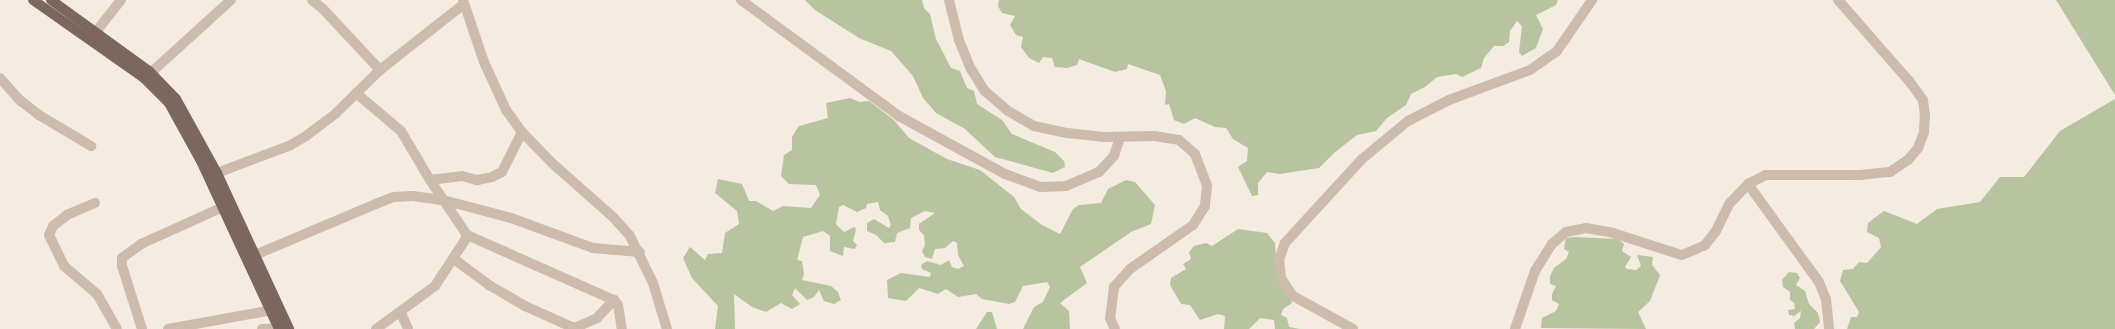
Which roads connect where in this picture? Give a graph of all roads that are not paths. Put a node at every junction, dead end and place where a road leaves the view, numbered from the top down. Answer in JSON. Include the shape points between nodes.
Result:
{"nodes":[{"id":1,"x":33,"y":0,"type":"edge"},
{"id":2,"x":50,"y":0,"type":"edge"},
{"id":3,"x":121,"y":0,"type":"edge"},
{"id":4,"x":231,"y":0,"type":"edge"},
{"id":5,"x":312,"y":0,"type":"edge"},
{"id":6,"x":741,"y":0,"type":"edge"},
{"id":7,"x":949,"y":0,"type":"edge"},
{"id":8,"x":1592,"y":0,"type":"edge"},
{"id":9,"x":1838,"y":0,"type":"edge"},
{"id":10,"x":464,"y":2,"type":"edge"},
{"id":11,"x":94,"y":33,"type":"junction"},
{"id":12,"x":380,"y":70,"type":"junction"},
{"id":13,"x":147,"y":75,"type":"junction"},
{"id":14,"x":0,"y":79,"type":"edge"},
{"id":15,"x":356,"y":93,"type":"junction"},
{"id":16,"x":522,"y":132,"type":"junction"},
{"id":17,"x":1120,"y":136,"type":"junction"},
{"id":18,"x":91,"y":146,"type":"dead end"},
{"id":19,"x":217,"y":173,"type":"junction"},
{"id":20,"x":430,"y":180,"type":"junction"},
{"id":21,"x":1748,"y":184,"type":"junction"},
{"id":22,"x":443,"y":200,"type":"junction"},
{"id":23,"x":95,"y":203,"type":"dead end"},
{"id":24,"x":223,"y":207,"type":"junction"},
{"id":25,"x":467,"y":235,"type":"junction"},
{"id":26,"x":640,"y":252,"type":"junction"},
{"id":27,"x":255,"y":255,"type":"junction"},
{"id":28,"x":454,"y":259,"type":"junction"},
{"id":29,"x":614,"y":300,"type":"junction"},
{"id":30,"x":275,"y":310,"type":"junction"},
{"id":31,"x":401,"y":313,"type":"junction"},
{"id":32,"x":284,"y":328,"type":"edge"},
{"id":33,"x":574,"y":328,"type":"edge"},
{"id":34,"x":118,"y":329,"type":"edge"},
{"id":35,"x":142,"y":329,"type":"edge"},
{"id":36,"x":168,"y":329,"type":"edge"},
{"id":37,"x":262,"y":329,"type":"edge"},
{"id":38,"x":376,"y":329,"type":"edge"},
{"id":39,"x":408,"y":329,"type":"edge"},
{"id":40,"x":622,"y":329,"type":"edge"},
{"id":41,"x":667,"y":329,"type":"edge"},
{"id":42,"x":1115,"y":329,"type":"edge"},
{"id":43,"x":1353,"y":329,"type":"edge"},
{"id":44,"x":1515,"y":329,"type":"edge"},
{"id":45,"x":1829,"y":329,"type":"edge"}],
"edges":[{"from":1,"to":13,"type":"main road"},
{"from":2,"to":11,"type":"main road"},
{"from":3,"to":11,"type":"street"},
{"from":4,"to":13,"type":"street"},
{"from":5,"to":12,"type":"street","via":[[324,9]]},
{"from":6,"to":17,"type":"street","via":[[899,116],[1005,174],[1041,186],[1066,186],[1098,172],[1114,156]]},
{"from":7,"to":17,"type":"street","via":[[959,40],[971,68],[985,91],[1008,111],[1034,126],[1067,133]]},
{"from":8,"to":43,"type":"street","via":[[1557,51],[1530,70],[1449,100],[1408,121],[1362,159],[1285,243],[1279,260],[1281,278],[1293,296]]},
{"from":9,"to":21,"type":"street","via":[[1923,100],[1924,132],[1918,148],[1908,160],[1890,172],[1852,175],[1766,175]]},
{"from":10,"to":12,"type":"street"},
{"from":10,"to":16,"type":"street","via":[[484,62],[506,110]]},
{"from":11,"to":13,"type":"main road"},
{"from":12,"to":15,"type":"street"},
{"from":13,"to":19,"type":"main road","via":[[176,99]]},
{"from":13,"to":24,"type":"main road","via":[[178,116]]},
{"from":14,"to":18,"type":"street","via":[[39,115]]},
{"from":15,"to":19,"type":"street","via":[[306,136],[291,145]]},
{"from":15,"to":20,"type":"street","via":[[401,131]]},
{"from":16,"to":20,"type":"street","via":[[502,172],[477,180],[462,176]]},
{"from":16,"to":26,"type":"street","via":[[552,163],[613,217]]},
{"from":17,"to":42,"type":"street","via":[[1154,136],[1179,140],[1195,154],[1207,186],[1205,206],[1193,225],[1130,270],[1114,287],[1110,318]]},
{"from":19,"to":27,"type":"main road"},
{"from":20,"to":22,"type":"street"},
{"from":21,"to":44,"type":"street","via":[[1729,204],[1716,232],[1705,245],[1682,255],[1613,233],[1586,228],[1566,232],[1552,244],[1535,271]]},
{"from":21,"to":45,"type":"street","via":[[1818,282],[1826,299]]},
{"from":22,"to":25,"type":"street"},
{"from":22,"to":26,"type":"street","via":[[511,218],[592,248]]},
{"from":22,"to":27,"type":"street","via":[[422,197],[394,198]]},
{"from":23,"to":34,"type":"street","via":[[67,215],[53,226],[49,235],[64,266],[97,294]]},
{"from":24,"to":30,"type":"main road"},
{"from":24,"to":35,"type":"street","via":[[141,244],[122,258],[122,266]]},
{"from":25,"to":28,"type":"street"},
{"from":25,"to":29,"type":"street"},
{"from":26,"to":41,"type":"street","via":[[659,298]]},
{"from":27,"to":30,"type":"main road"},
{"from":28,"to":31,"type":"street","via":[[436,286]]},
{"from":28,"to":33,"type":"street","via":[[489,285],[525,306]]},
{"from":29,"to":33,"type":"street","via":[[597,318]]},
{"from":29,"to":40,"type":"street","via":[[618,305]]},
{"from":30,"to":32,"type":"main road"},
{"from":30,"to":36,"type":"street"},
{"from":31,"to":38,"type":"street"},
{"from":31,"to":39,"type":"street"},
{"from":32,"to":37,"type":"street"}]}
